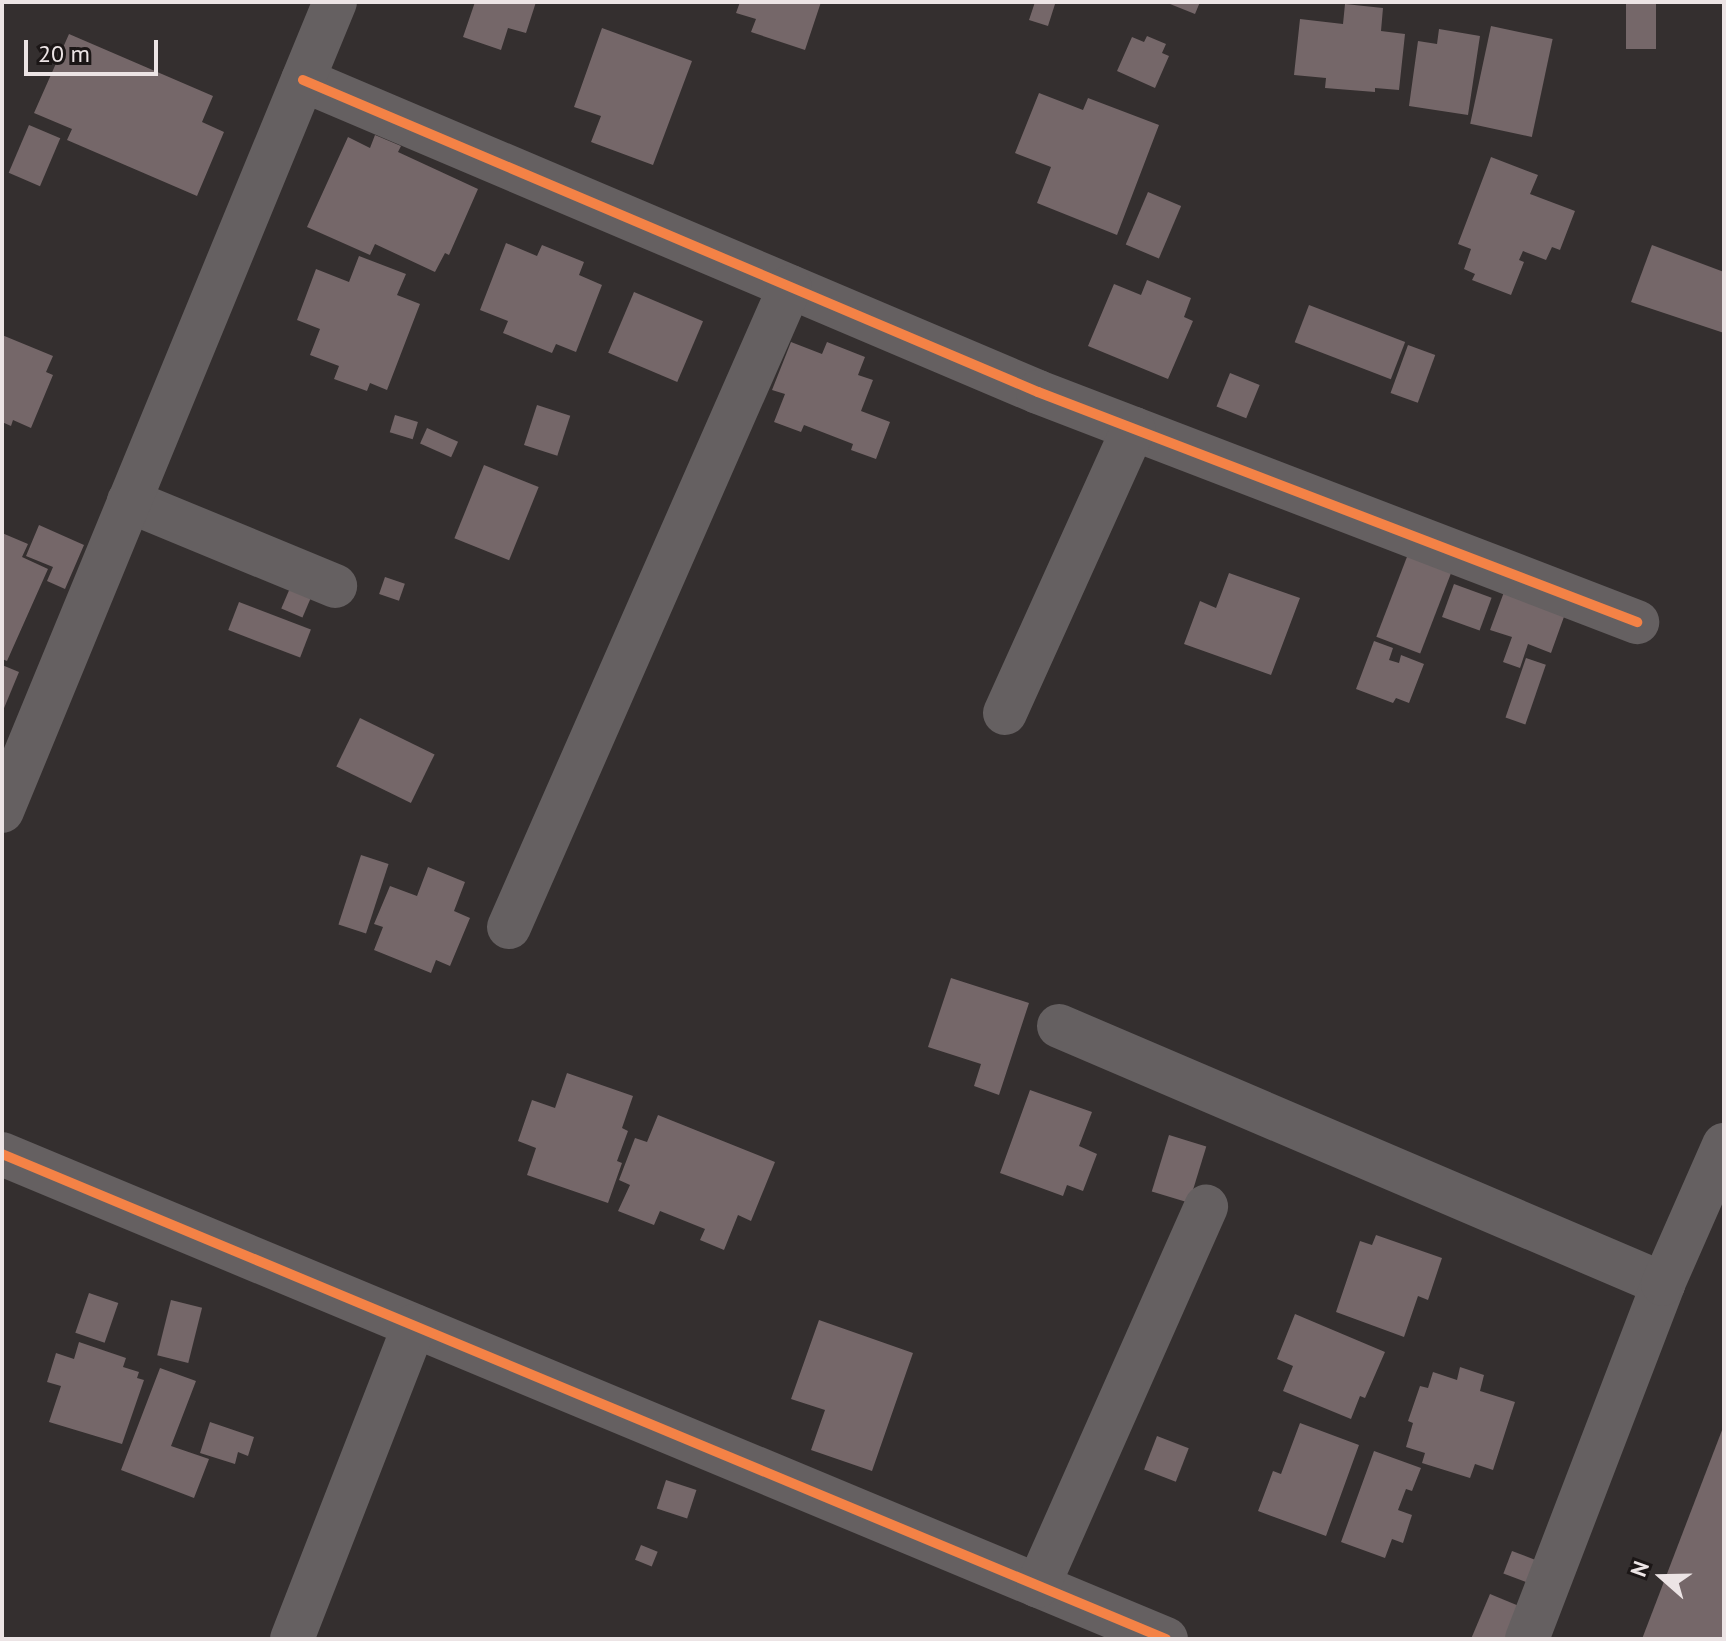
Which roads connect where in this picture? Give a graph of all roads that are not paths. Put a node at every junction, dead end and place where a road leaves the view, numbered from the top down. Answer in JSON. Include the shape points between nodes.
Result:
{"nodes":[{"id":1,"x":335,"y":2,"type":"edge"},
{"id":2,"x":303,"y":80,"type":"junction"},
{"id":3,"x":790,"y":287,"type":"junction"},
{"id":4,"x":1133,"y":429,"type":"junction"},
{"id":5,"x":129,"y":501,"type":"junction"},
{"id":6,"x":335,"y":586,"type":"dead end"},
{"id":7,"x":1637,"y":622,"type":"dead end"},
{"id":8,"x":1005,"y":713,"type":"dead end"},
{"id":9,"x":2,"y":811,"type":"edge"},
{"id":10,"x":509,"y":927,"type":"dead end"},
{"id":11,"x":1059,"y":1026,"type":"dead end"},
{"id":12,"x":1724,"y":1145,"type":"edge"},
{"id":13,"x":2,"y":1154,"type":"edge"},
{"id":14,"x":1206,"y":1206,"type":"dead end"},
{"id":15,"x":1663,"y":1284,"type":"junction"},
{"id":16,"x":414,"y":1326,"type":"junction"},
{"id":17,"x":1038,"y":1586,"type":"junction"},
{"id":18,"x":292,"y":1639,"type":"edge"},
{"id":19,"x":1166,"y":1639,"type":"edge"},
{"id":20,"x":1527,"y":1639,"type":"edge"}],
"edges":[{"from":1,"to":2,"type":"street"},
{"from":2,"to":3,"type":"street"},
{"from":2,"to":5,"type":"street"},
{"from":3,"to":4,"type":"street"},
{"from":3,"to":10,"type":"street"},
{"from":4,"to":7,"type":"street"},
{"from":4,"to":8,"type":"street"},
{"from":5,"to":6,"type":"street"},
{"from":5,"to":9,"type":"street"},
{"from":11,"to":15,"type":"street"},
{"from":12,"to":15,"type":"street"},
{"from":13,"to":16,"type":"street"},
{"from":14,"to":17,"type":"street"},
{"from":15,"to":20,"type":"street"},
{"from":16,"to":17,"type":"street"},
{"from":16,"to":18,"type":"street"},
{"from":17,"to":19,"type":"street"}]}
